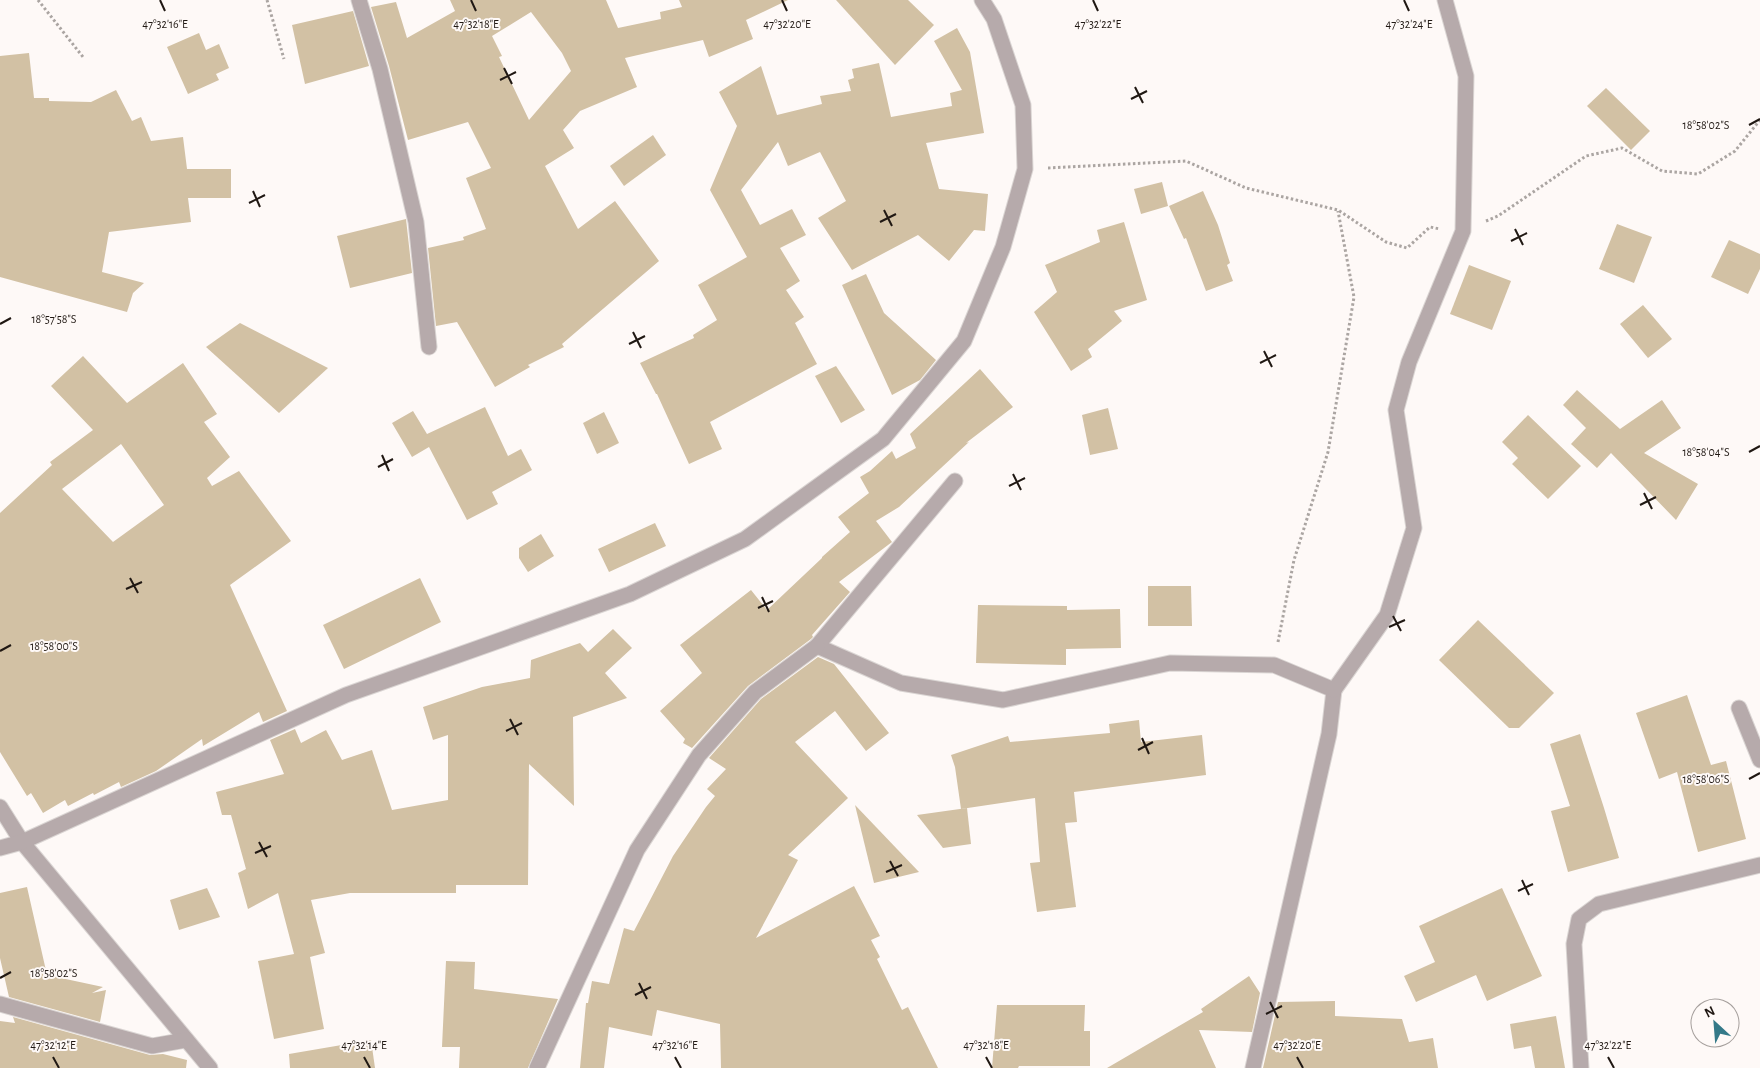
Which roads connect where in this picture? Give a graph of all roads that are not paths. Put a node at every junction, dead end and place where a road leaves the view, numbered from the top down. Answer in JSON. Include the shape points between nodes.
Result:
{"nodes":[{"id":1,"x":358,"y":0,"type":"edge"},
{"id":2,"x":982,"y":0,"type":"edge"},
{"id":3,"x":1445,"y":0,"type":"edge"},
{"id":4,"x":428,"y":347,"type":"dead end"},
{"id":5,"x":955,"y":481,"type":"dead end"},
{"id":6,"x":817,"y":646,"type":"junction"},
{"id":7,"x":1334,"y":690,"type":"junction"},
{"id":8,"x":1739,"y":708,"type":"dead end"},
{"id":9,"x":1760,"y":760,"type":"edge"},
{"id":10,"x":0,"y":807,"type":"edge"},
{"id":11,"x":22,"y":842,"type":"junction"},
{"id":12,"x":0,"y":848,"type":"edge"},
{"id":13,"x":1760,"y":865,"type":"edge"},
{"id":14,"x":0,"y":1004,"type":"edge"},
{"id":15,"x":186,"y":1040,"type":"junction"},
{"id":16,"x":210,"y":1068,"type":"edge"},
{"id":17,"x":537,"y":1068,"type":"edge"},
{"id":18,"x":1253,"y":1068,"type":"edge"},
{"id":19,"x":1581,"y":1068,"type":"edge"}],
"edges":[{"from":1,"to":4,"type":"street","via":[[380,69],[416,222]]},
{"from":2,"to":11,"type":"street","via":[[994,20],[1023,105],[1025,169],[1003,247],[964,340],[883,439],[745,539],[630,594],[346,694]]},
{"from":3,"to":7,"type":"street","via":[[1466,76],[1463,231],[1408,362],[1396,410],[1414,528],[1387,615]]},
{"from":5,"to":6,"type":"street"},
{"from":6,"to":7,"type":"street","via":[[901,683],[1003,700],[1170,663],[1274,665]]},
{"from":6,"to":17,"type":"street","via":[[756,692],[699,754],[637,850]]},
{"from":7,"to":18,"type":"street","via":[[1329,734]]},
{"from":8,"to":9,"type":"street"},
{"from":10,"to":11,"type":"street"},
{"from":11,"to":12,"type":"street"},
{"from":11,"to":15,"type":"street"},
{"from":13,"to":19,"type":"street","via":[[1599,904],[1579,919],[1574,944]]},
{"from":14,"to":15,"type":"street","via":[[152,1046]]},
{"from":15,"to":16,"type":"street"}]}
